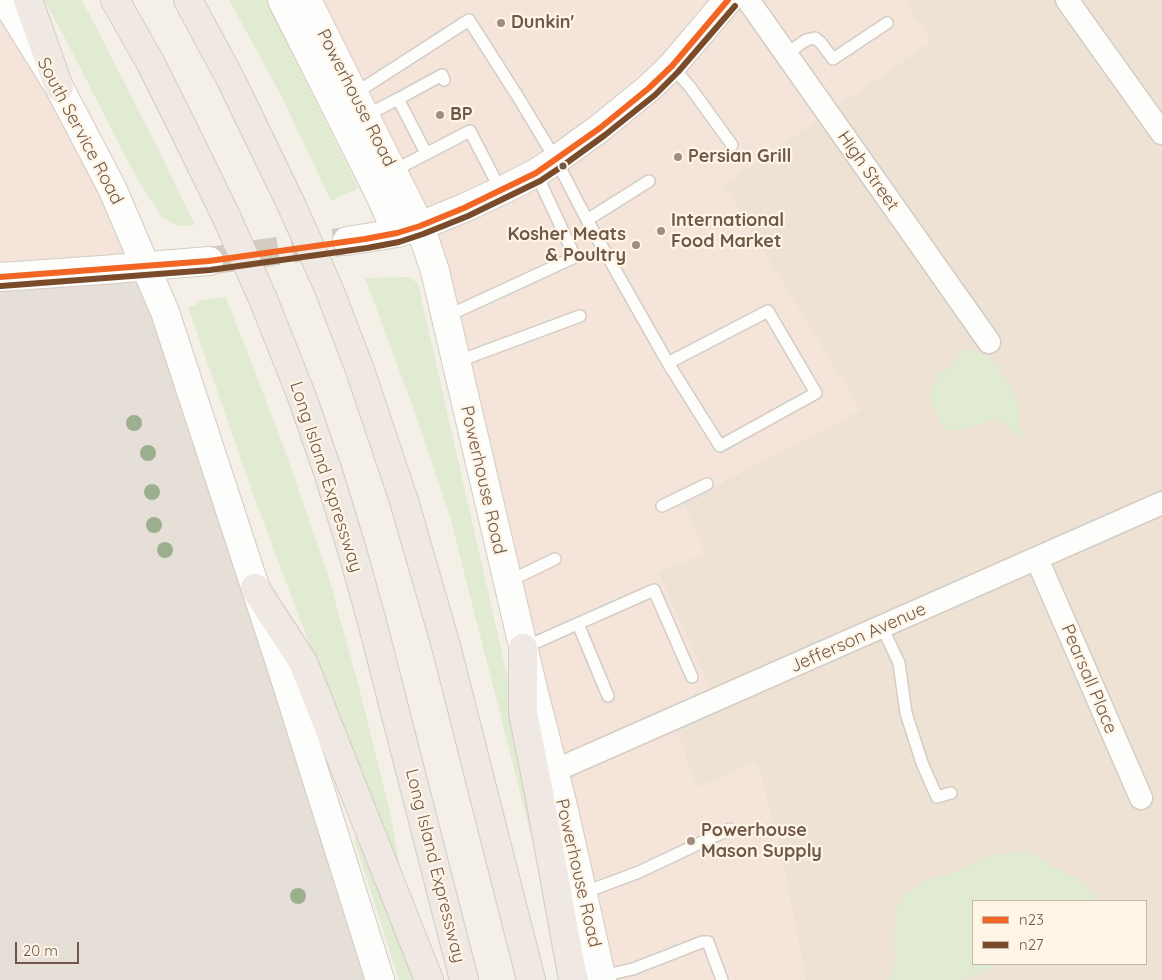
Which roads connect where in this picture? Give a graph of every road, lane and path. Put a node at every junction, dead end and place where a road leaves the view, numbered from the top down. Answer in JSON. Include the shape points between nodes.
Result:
{"nodes":[{"id":1,"x":5,"y":0,"type":"edge"},
{"id":2,"x":28,"y":0,"type":"edge"},
{"id":3,"x":116,"y":0,"type":"edge"},
{"id":4,"x":188,"y":0,"type":"edge"},
{"id":5,"x":282,"y":0,"type":"edge"},
{"id":6,"x":307,"y":0,"type":"edge"},
{"id":7,"x":728,"y":0,"type":"edge"},
{"id":8,"x":748,"y":0,"type":"edge"},
{"id":9,"x":1066,"y":0,"type":"edge"},
{"id":10,"x":887,"y":23,"type":"dead end"},
{"id":11,"x":786,"y":54,"type":"junction"},
{"id":12,"x":672,"y":66,"type":"junction"},
{"id":13,"x":444,"y":80,"type":"dead end"},
{"id":14,"x":59,"y":87,"type":"junction"},
{"id":15,"x":398,"y":99,"type":"junction"},
{"id":16,"x":359,"y":105,"type":"junction"},
{"id":17,"x":1162,"y":133,"type":"edge"},
{"id":18,"x":732,"y":145,"type":"dead end"},
{"id":19,"x":426,"y":153,"type":"junction"},
{"id":20,"x":546,"y":166,"type":"junction"},
{"id":21,"x":392,"y":171,"type":"junction"},
{"id":22,"x":649,"y":181,"type":"dead end"},
{"id":23,"x":501,"y":191,"type":"junction"},
{"id":24,"x":587,"y":220,"type":"junction"},
{"id":25,"x":408,"y":230,"type":"junction"},
{"id":26,"x":347,"y":242,"type":"tunnel mouth"},
{"id":27,"x":209,"y":261,"type":"tunnel mouth"},
{"id":28,"x":146,"y":267,"type":"junction"},
{"id":29,"x":0,"y":277,"type":"edge"},
{"id":30,"x":580,"y":316,"type":"dead end"},
{"id":31,"x":445,"y":317,"type":"junction"},
{"id":32,"x":989,"y":342,"type":"dead end"},
{"id":33,"x":456,"y":362,"type":"junction"},
{"id":34,"x":668,"y":363,"type":"junction"},
{"id":35,"x":707,"y":484,"type":"dead end"},
{"id":36,"x":1162,"y":503,"type":"edge"},
{"id":37,"x":662,"y":506,"type":"dead end"},
{"id":38,"x":555,"y":559,"type":"dead end"},
{"id":39,"x":1037,"y":559,"type":"junction"},
{"id":40,"x":507,"y":582,"type":"junction"},
{"id":41,"x":255,"y":588,"type":"junction"},
{"id":42,"x":578,"y":624,"type":"junction"},
{"id":43,"x":882,"y":627,"type":"junction"},
{"id":44,"x":523,"y":648,"type":"junction"},
{"id":45,"x":692,"y":677,"type":"dead end"},
{"id":46,"x":608,"y":696,"type":"dead end"},
{"id":47,"x":554,"y":771,"type":"junction"},
{"id":48,"x":951,"y":793,"type":"dead end"},
{"id":49,"x":1141,"y":798,"type":"dead end"},
{"id":50,"x":730,"y":829,"type":"dead end"},
{"id":51,"x":583,"y":893,"type":"junction"},
{"id":52,"x":602,"y":978,"type":"edge"},
{"id":53,"x":380,"y":980,"type":"edge"},
{"id":54,"x":428,"y":980,"type":"edge"},
{"id":55,"x":464,"y":980,"type":"edge"},
{"id":56,"x":530,"y":980,"type":"edge"},
{"id":57,"x":573,"y":980,"type":"edge"},
{"id":58,"x":722,"y":980,"type":"edge"}],
"edges":[{"from":1,"to":14,"type":"main road","name":"South Service Road"},
{"from":2,"to":14,"type":"highway"},
{"from":3,"to":55,"type":"highway","name":"Long Island Expressway","bridge":true,"via":[[226,216],[302,397],[352,550]]},
{"from":4,"to":56,"type":"highway","bridge":true,"via":[[292,204],[329,289],[382,432],[448,656]]},
{"from":5,"to":25,"type":"main road","name":"Powerhouse Road","via":[[379,193]]},
{"from":6,"to":16,"type":"main road","name":"Powerhouse Road"},
{"from":7,"to":12,"type":"main road"},
{"from":8,"to":11,"type":"street","name":"High Street"},
{"from":9,"to":17,"type":"street"},
{"from":10,"to":11,"type":"lane","via":[[833,59],[815,38],[806,40]]},
{"from":11,"to":32,"type":"street","name":"High Street"},
{"from":12,"to":18,"type":"lane"},
{"from":12,"to":20,"type":"main road","via":[[600,128]]},
{"from":13,"to":15,"type":"lane","via":[[442,75]]},
{"from":14,"to":28,"type":"main road","name":"South Service Road","via":[[112,188]]},
{"from":15,"to":16,"type":"lane"},
{"from":15,"to":19,"type":"lane"},
{"from":16,"to":20,"type":"lane","via":[[469,20],[518,97]]},
{"from":16,"to":21,"type":"main road","name":"Powerhouse Road"},
{"from":19,"to":21,"type":"lane"},
{"from":19,"to":23,"type":"lane","via":[[468,126]]},
{"from":20,"to":23,"type":"main road"},
{"from":20,"to":24,"type":"lane"},
{"from":20,"to":31,"type":"lane","via":[[575,258]]},
{"from":21,"to":25,"type":"main road","name":"Powerhouse Road"},
{"from":22,"to":24,"type":"lane"},
{"from":23,"to":25,"type":"main road"},
{"from":24,"to":34,"type":"lane"},
{"from":25,"to":26,"type":"main road"},
{"from":25,"to":31,"type":"main road","name":"Powerhouse Road","via":[[434,271]]},
{"from":27,"to":28,"type":"main road"},
{"from":28,"to":29,"type":"main road"},
{"from":28,"to":41,"type":"main road","via":[[165,312]]},
{"from":30,"to":33,"type":"lane"},
{"from":31,"to":33,"type":"main road","name":"Powerhouse Road"},
{"from":33,"to":40,"type":"main road","name":"Powerhouse Road"},
{"from":34,"to":34,"type":"lane","via":[[768,311],[816,392],[720,446]]},
{"from":35,"to":37,"type":"lane"},
{"from":36,"to":39,"type":"street","name":"Jefferson Avenue"},
{"from":38,"to":40,"type":"lane"},
{"from":39,"to":43,"type":"street","name":"Jefferson Avenue"},
{"from":39,"to":49,"type":"street","name":"Pearsall Place"},
{"from":40,"to":44,"type":"main road","name":"Powerhouse Road"},
{"from":41,"to":53,"type":"main road"},
{"from":41,"to":54,"type":"highway","via":[[304,662]]},
{"from":42,"to":44,"type":"lane"},
{"from":42,"to":45,"type":"lane","via":[[654,590]]},
{"from":42,"to":46,"type":"lane"},
{"from":43,"to":47,"type":"street","name":"Jefferson Avenue"},
{"from":43,"to":48,"type":"lane","via":[[899,663],[906,713],[922,763],[937,797]]},
{"from":44,"to":47,"type":"main road","name":"Powerhouse Road"},
{"from":44,"to":57,"type":"highway","via":[[523,713]]},
{"from":47,"to":51,"type":"main road","name":"Powerhouse Road"},
{"from":50,"to":51,"type":"lane","via":[[639,872]]},
{"from":51,"to":52,"type":"main road","name":"Powerhouse Road"},
{"from":52,"to":58,"type":"lane","via":[[708,942]]}]}
